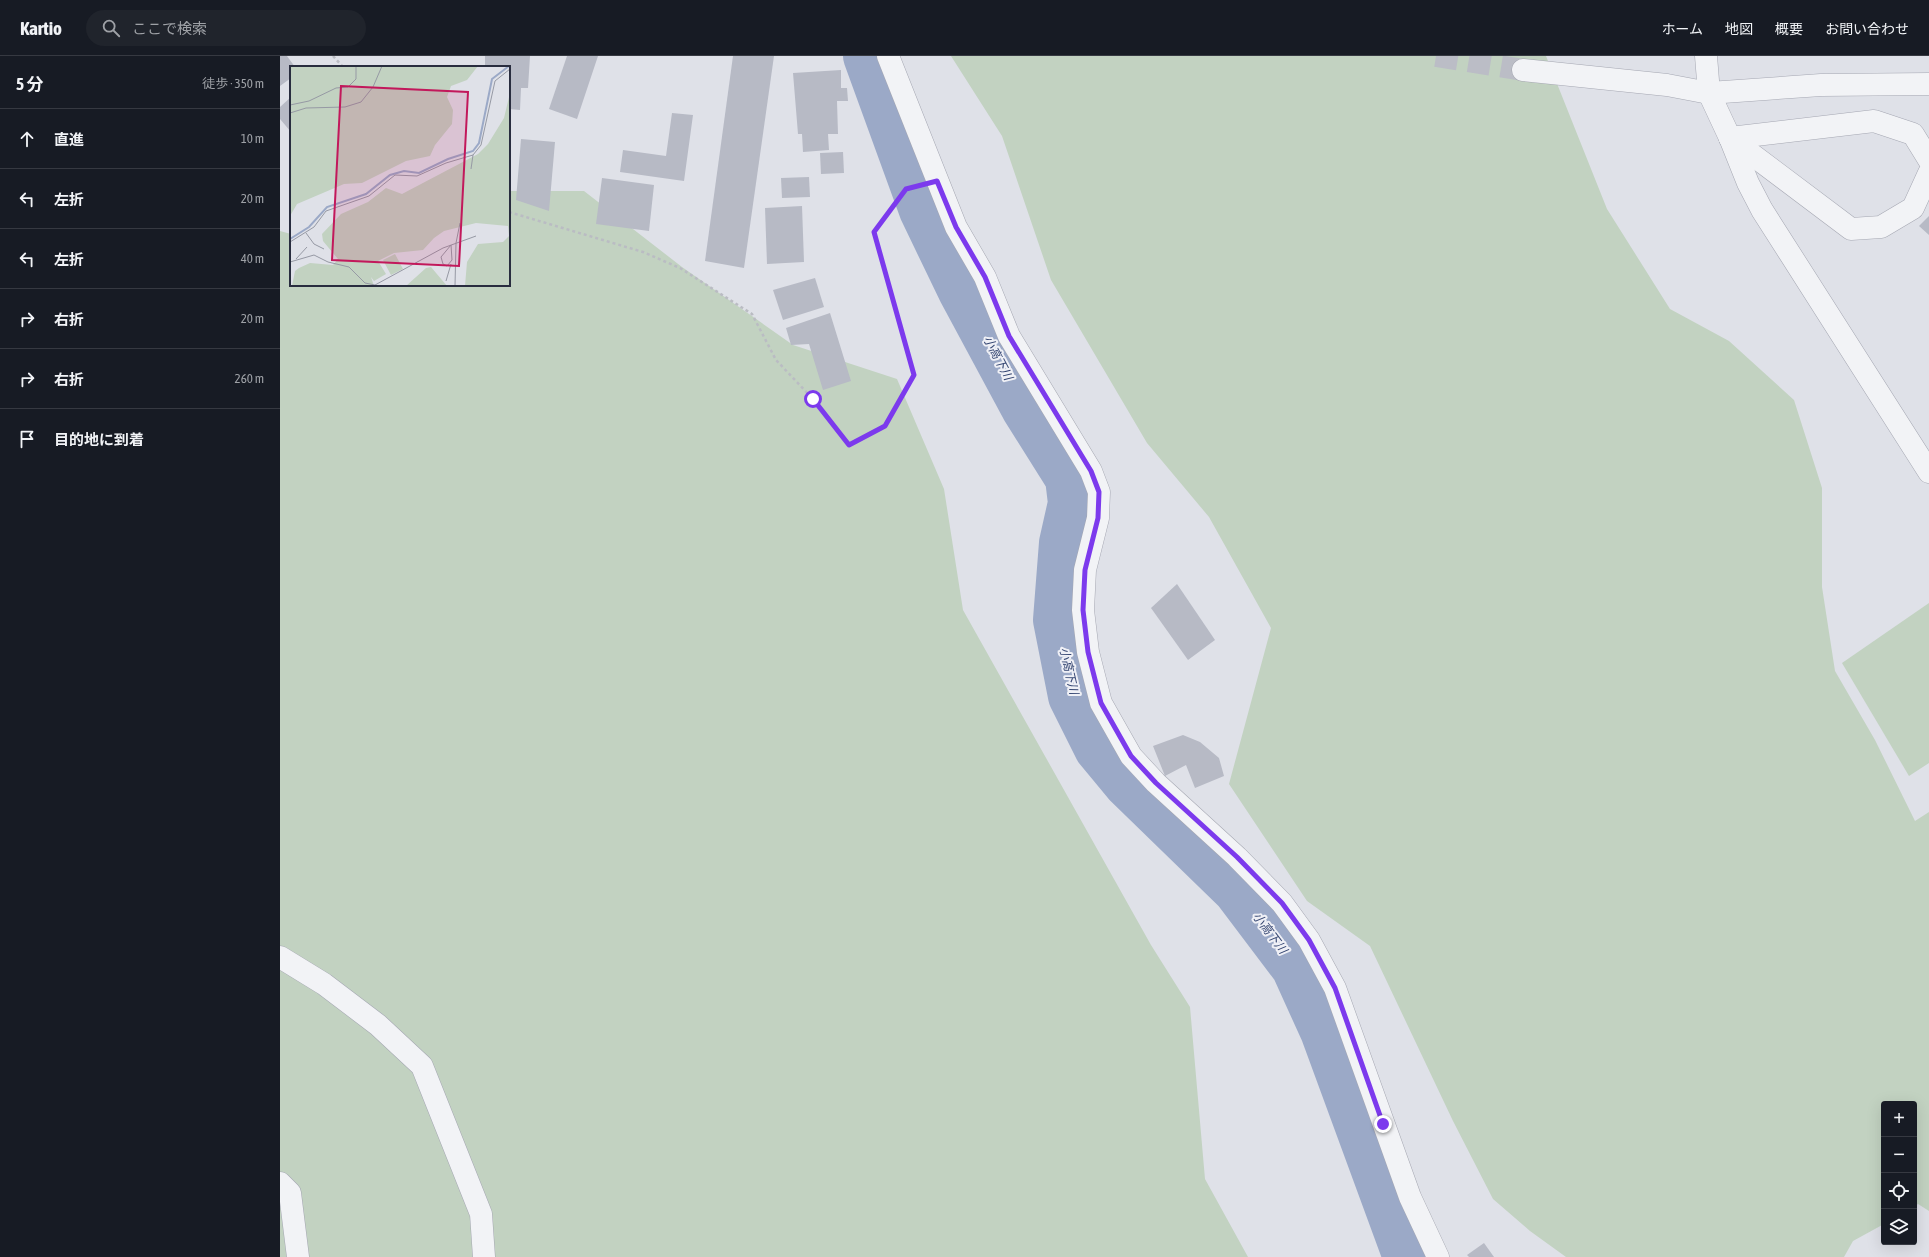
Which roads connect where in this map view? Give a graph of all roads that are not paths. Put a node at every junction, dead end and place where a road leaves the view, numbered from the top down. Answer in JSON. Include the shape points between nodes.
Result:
{"nodes":[{"id":1,"x":888,"y":56,"type":"edge"},
{"id":2,"x":1706,"y":56,"type":"edge"},
{"id":3,"x":1523,"y":70,"type":"tunnel mouth"},
{"id":4,"x":1929,"y":84,"type":"edge"},
{"id":5,"x":1709,"y":93,"type":"junction"},
{"id":6,"x":1921,"y":135,"type":"edge"},
{"id":7,"x":1730,"y":138,"type":"junction"},
{"id":8,"x":1929,"y":160,"type":"edge"},
{"id":9,"x":1929,"y":173,"type":"edge"},
{"id":10,"x":1929,"y":472,"type":"edge"},
{"id":11,"x":280,"y":957,"type":"edge"},
{"id":12,"x":280,"y":1183,"type":"edge"},
{"id":13,"x":298,"y":1257,"type":"edge"},
{"id":14,"x":484,"y":1257,"type":"edge"},
{"id":15,"x":1438,"y":1257,"type":"edge"}],
"edges":[{"from":1,"to":15,"type":"street","via":[[956,227],[985,277],[1009,336],[1091,471],[1099,492],[1098,518],[1085,570],[1083,610],[1088,652],[1101,703],[1131,756],[1277,898],[1309,940],[1335,988],[1410,1197]]},
{"from":2,"to":5,"type":"street"},
{"from":3,"to":5,"type":"street","via":[[1659,84]]},
{"from":4,"to":5,"type":"street","via":[[1821,85]]},
{"from":5,"to":7,"type":"street"},
{"from":6,"to":7,"type":"street","via":[[1874,120]]},
{"from":6,"to":8,"type":"street"},
{"from":7,"to":9,"type":"street","via":[[1851,229],[1882,227],[1913,208]]},
{"from":7,"to":10,"type":"street","via":[[1762,210]]},
{"from":11,"to":14,"type":"street","via":[[324,984],[378,1025],[422,1066],[481,1214]]},
{"from":12,"to":13,"type":"street","via":[[290,1193]]}]}
